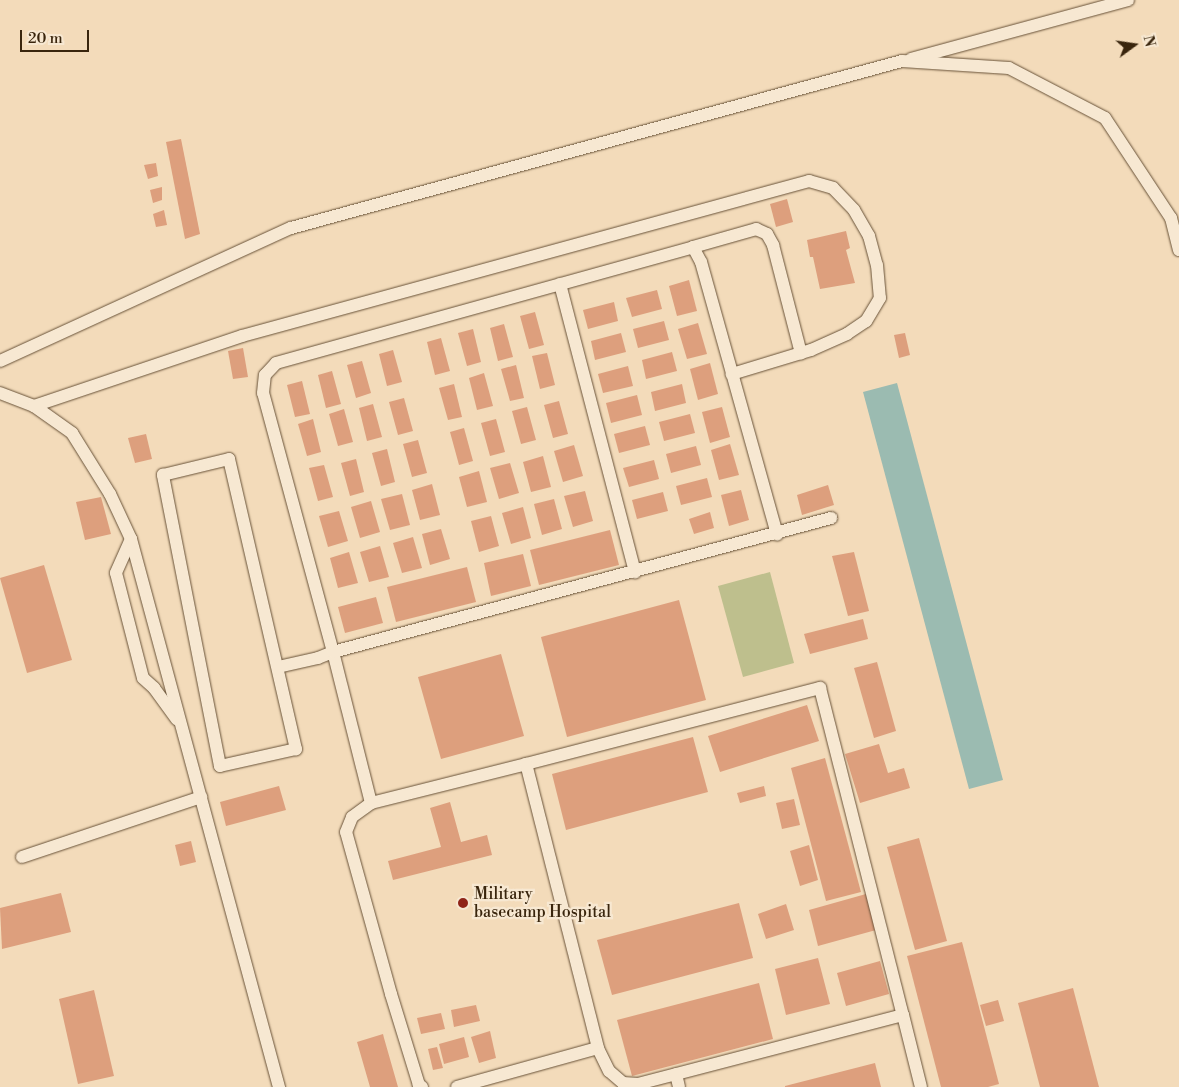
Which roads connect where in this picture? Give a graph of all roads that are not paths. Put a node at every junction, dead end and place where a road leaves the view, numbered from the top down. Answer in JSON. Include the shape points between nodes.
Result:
{"nodes":[{"id":1,"x":1128,"y":0,"type":"edge"},
{"id":2,"x":902,"y":61,"type":"junction"},
{"id":3,"x":693,"y":247,"type":"junction"},
{"id":4,"x":1179,"y":250,"type":"edge"},
{"id":5,"x":560,"y":284,"type":"junction"},
{"id":6,"x":801,"y":353,"type":"junction"},
{"id":7,"x":0,"y":361,"type":"edge"},
{"id":8,"x":732,"y":374,"type":"junction"},
{"id":9,"x":0,"y":393,"type":"edge"},
{"id":10,"x":34,"y":406,"type":"junction"},
{"id":11,"x":831,"y":518,"type":"dead end"},
{"id":12,"x":777,"y":535,"type":"junction"},
{"id":13,"x":131,"y":538,"type":"junction"},
{"id":14,"x":635,"y":572,"type":"junction"},
{"id":15,"x":333,"y":652,"type":"junction"},
{"id":16,"x":278,"y":667,"type":"junction"},
{"id":17,"x":182,"y":728,"type":"junction"},
{"id":18,"x":526,"y":764,"type":"junction"},
{"id":19,"x":201,"y":797,"type":"junction"},
{"id":20,"x":371,"y":803,"type":"junction"},
{"id":21,"x":22,"y":857,"type":"dead end"},
{"id":22,"x":903,"y":1015,"type":"junction"},
{"id":23,"x":598,"y":1048,"type":"junction"},
{"id":24,"x":676,"y":1074,"type":"junction"},
{"id":25,"x":632,"y":1085,"type":"edge"},
{"id":26,"x":420,"y":1086,"type":"edge"},
{"id":27,"x":279,"y":1087,"type":"edge"},
{"id":28,"x":457,"y":1087,"type":"edge"},
{"id":29,"x":679,"y":1087,"type":"edge"},
{"id":30,"x":921,"y":1087,"type":"edge"}],
"edges":[{"from":1,"to":2,"type":"lane"},
{"from":2,"to":4,"type":"lane","via":[[1009,68],[1105,118],[1171,218]]},
{"from":2,"to":7,"type":"lane","via":[[291,228]]},
{"from":3,"to":5,"type":"lane"},
{"from":3,"to":6,"type":"lane","via":[[756,229],[767,234],[773,245]]},
{"from":3,"to":8,"type":"lane","via":[[701,262]]},
{"from":5,"to":14,"type":"lane"},
{"from":5,"to":15,"type":"lane","via":[[276,363],[265,375],[263,393]]},
{"from":6,"to":8,"type":"lane"},
{"from":6,"to":10,"type":"lane","via":[[846,334],[866,321],[880,298],[877,265],[869,236],[854,210],[833,188],[809,181],[242,336]]},
{"from":8,"to":12,"type":"lane"},
{"from":9,"to":10,"type":"lane"},
{"from":10,"to":13,"type":"lane","via":[[72,433],[110,494]]},
{"from":11,"to":12,"type":"lane"},
{"from":12,"to":14,"type":"lane"},
{"from":13,"to":17,"type":"lane"},
{"from":13,"to":17,"type":"lane","via":[[116,573],[142,678],[154,688]]},
{"from":14,"to":15,"type":"lane"},
{"from":15,"to":16,"type":"lane"},
{"from":15,"to":20,"type":"lane"},
{"from":16,"to":16,"type":"lane","via":[[296,750],[220,766],[163,474],[229,459]]},
{"from":17,"to":19,"type":"lane"},
{"from":18,"to":20,"type":"lane"},
{"from":18,"to":22,"type":"lane","via":[[820,688]]},
{"from":18,"to":23,"type":"lane"},
{"from":19,"to":21,"type":"lane"},
{"from":19,"to":27,"type":"lane"},
{"from":20,"to":26,"type":"lane","via":[[352,817],[346,832]]},
{"from":22,"to":24,"type":"lane"},
{"from":22,"to":30,"type":"lane"},
{"from":23,"to":25,"type":"lane","via":[[609,1070],[623,1083]]},
{"from":23,"to":28,"type":"lane"},
{"from":24,"to":25,"type":"lane"},
{"from":24,"to":29,"type":"lane"}]}
